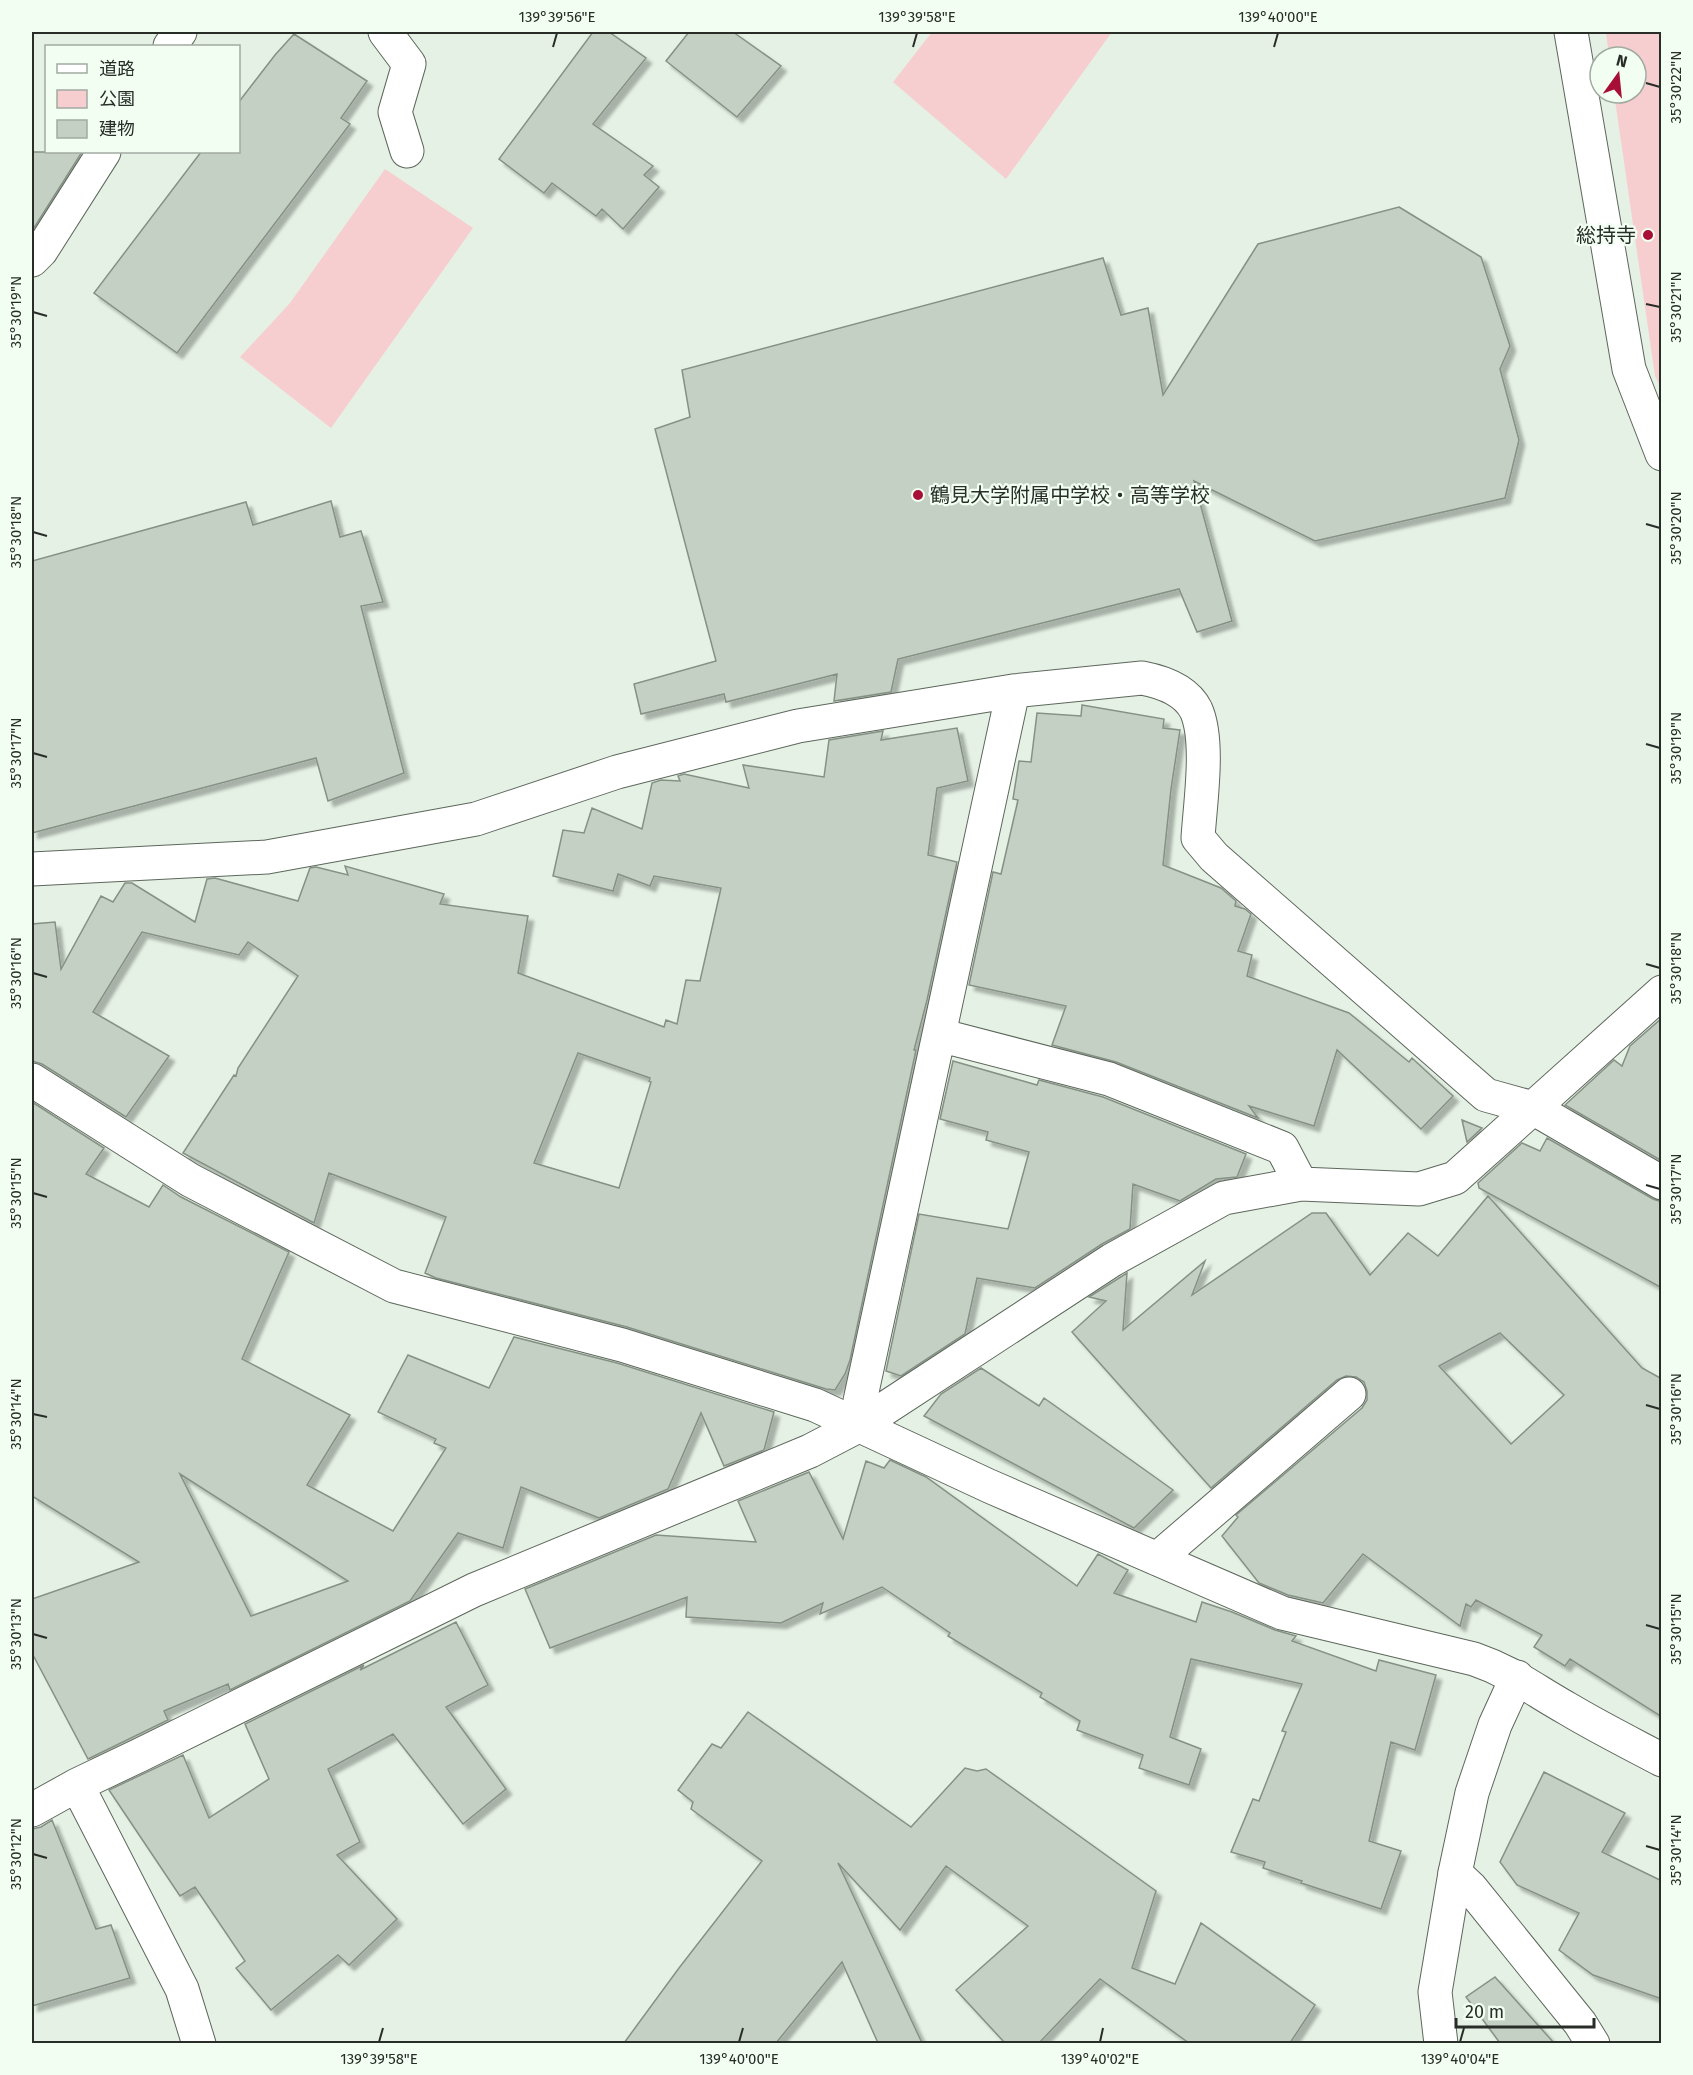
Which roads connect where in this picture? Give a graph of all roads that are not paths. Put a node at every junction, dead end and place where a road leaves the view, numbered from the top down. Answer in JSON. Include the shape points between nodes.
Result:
{"nodes":[{"id":1,"x":180,"y":32,"type":"edge"},
{"id":2,"x":385,"y":32,"type":"edge"},
{"id":3,"x":1571,"y":32,"type":"edge"},
{"id":4,"x":171,"y":45,"type":"edge"},
{"id":5,"x":407,"y":151,"type":"dead end"},
{"id":6,"x":103,"y":153,"type":"edge"},
{"id":7,"x":32,"y":260,"type":"edge"},
{"id":8,"x":1662,"y":454,"type":"edge"},
{"id":9,"x":1013,"y":691,"type":"junction"},
{"id":10,"x":32,"y":869,"type":"edge"},
{"id":11,"x":1662,"y":992,"type":"edge"},
{"id":12,"x":939,"y":1035,"type":"junction"},
{"id":13,"x":32,"y":1080,"type":"edge"},
{"id":14,"x":1533,"y":1108,"type":"junction"},
{"id":15,"x":1662,"y":1183,"type":"edge"},
{"id":16,"x":1301,"y":1185,"type":"junction"},
{"id":17,"x":1349,"y":1394,"type":"dead end"},
{"id":18,"x":858,"y":1426,"type":"junction"},
{"id":19,"x":1157,"y":1559,"type":"junction"},
{"id":20,"x":1517,"y":1677,"type":"junction"},
{"id":21,"x":1662,"y":1760,"type":"edge"},
{"id":22,"x":77,"y":1785,"type":"junction"},
{"id":23,"x":32,"y":1810,"type":"edge"},
{"id":24,"x":1455,"y":1873,"type":"junction"},
{"id":25,"x":199,"y":2043,"type":"edge"},
{"id":26,"x":1441,"y":2043,"type":"edge"},
{"id":27,"x":1593,"y":2043,"type":"edge"}],
"edges":[{"from":1,"to":4,"type":"street"},
{"from":2,"to":5,"type":"street","via":[[409,64],[395,112]]},
{"from":3,"to":8,"type":"street","via":[[1629,369]]},
{"from":6,"to":7,"type":"street"},
{"from":9,"to":10,"type":"street","via":[[798,726],[617,772],[476,819],[267,857]]},
{"from":9,"to":12,"type":"street"},
{"from":9,"to":14,"type":"street","via":[[1143,678],[1173,687],[1195,709],[1201,729],[1198,838],[1214,858],[1486,1095]]},
{"from":11,"to":14,"type":"street"},
{"from":12,"to":16,"type":"street","via":[[1109,1079],[1282,1148]]},
{"from":12,"to":18,"type":"street"},
{"from":13,"to":18,"type":"street","via":[[190,1180],[394,1286],[622,1344],[815,1405]]},
{"from":14,"to":15,"type":"street"},
{"from":14,"to":16,"type":"street","via":[[1455,1178],[1419,1189]]},
{"from":16,"to":18,"type":"street","via":[[1224,1198],[1112,1260]]},
{"from":17,"to":19,"type":"street"},
{"from":18,"to":19,"type":"street"},
{"from":18,"to":22,"type":"street","via":[[810,1451],[474,1590]]},
{"from":19,"to":20,"type":"street","via":[[1282,1613],[1474,1659]]},
{"from":20,"to":21,"type":"street"},
{"from":20,"to":24,"type":"street","via":[[1495,1725],[1472,1793]]},
{"from":22,"to":23,"type":"street"},
{"from":22,"to":25,"type":"street","via":[[182,1989]]},
{"from":24,"to":26,"type":"street","via":[[1435,1992]]},
{"from":24,"to":27,"type":"street","via":[[1472,1888]]}]}
